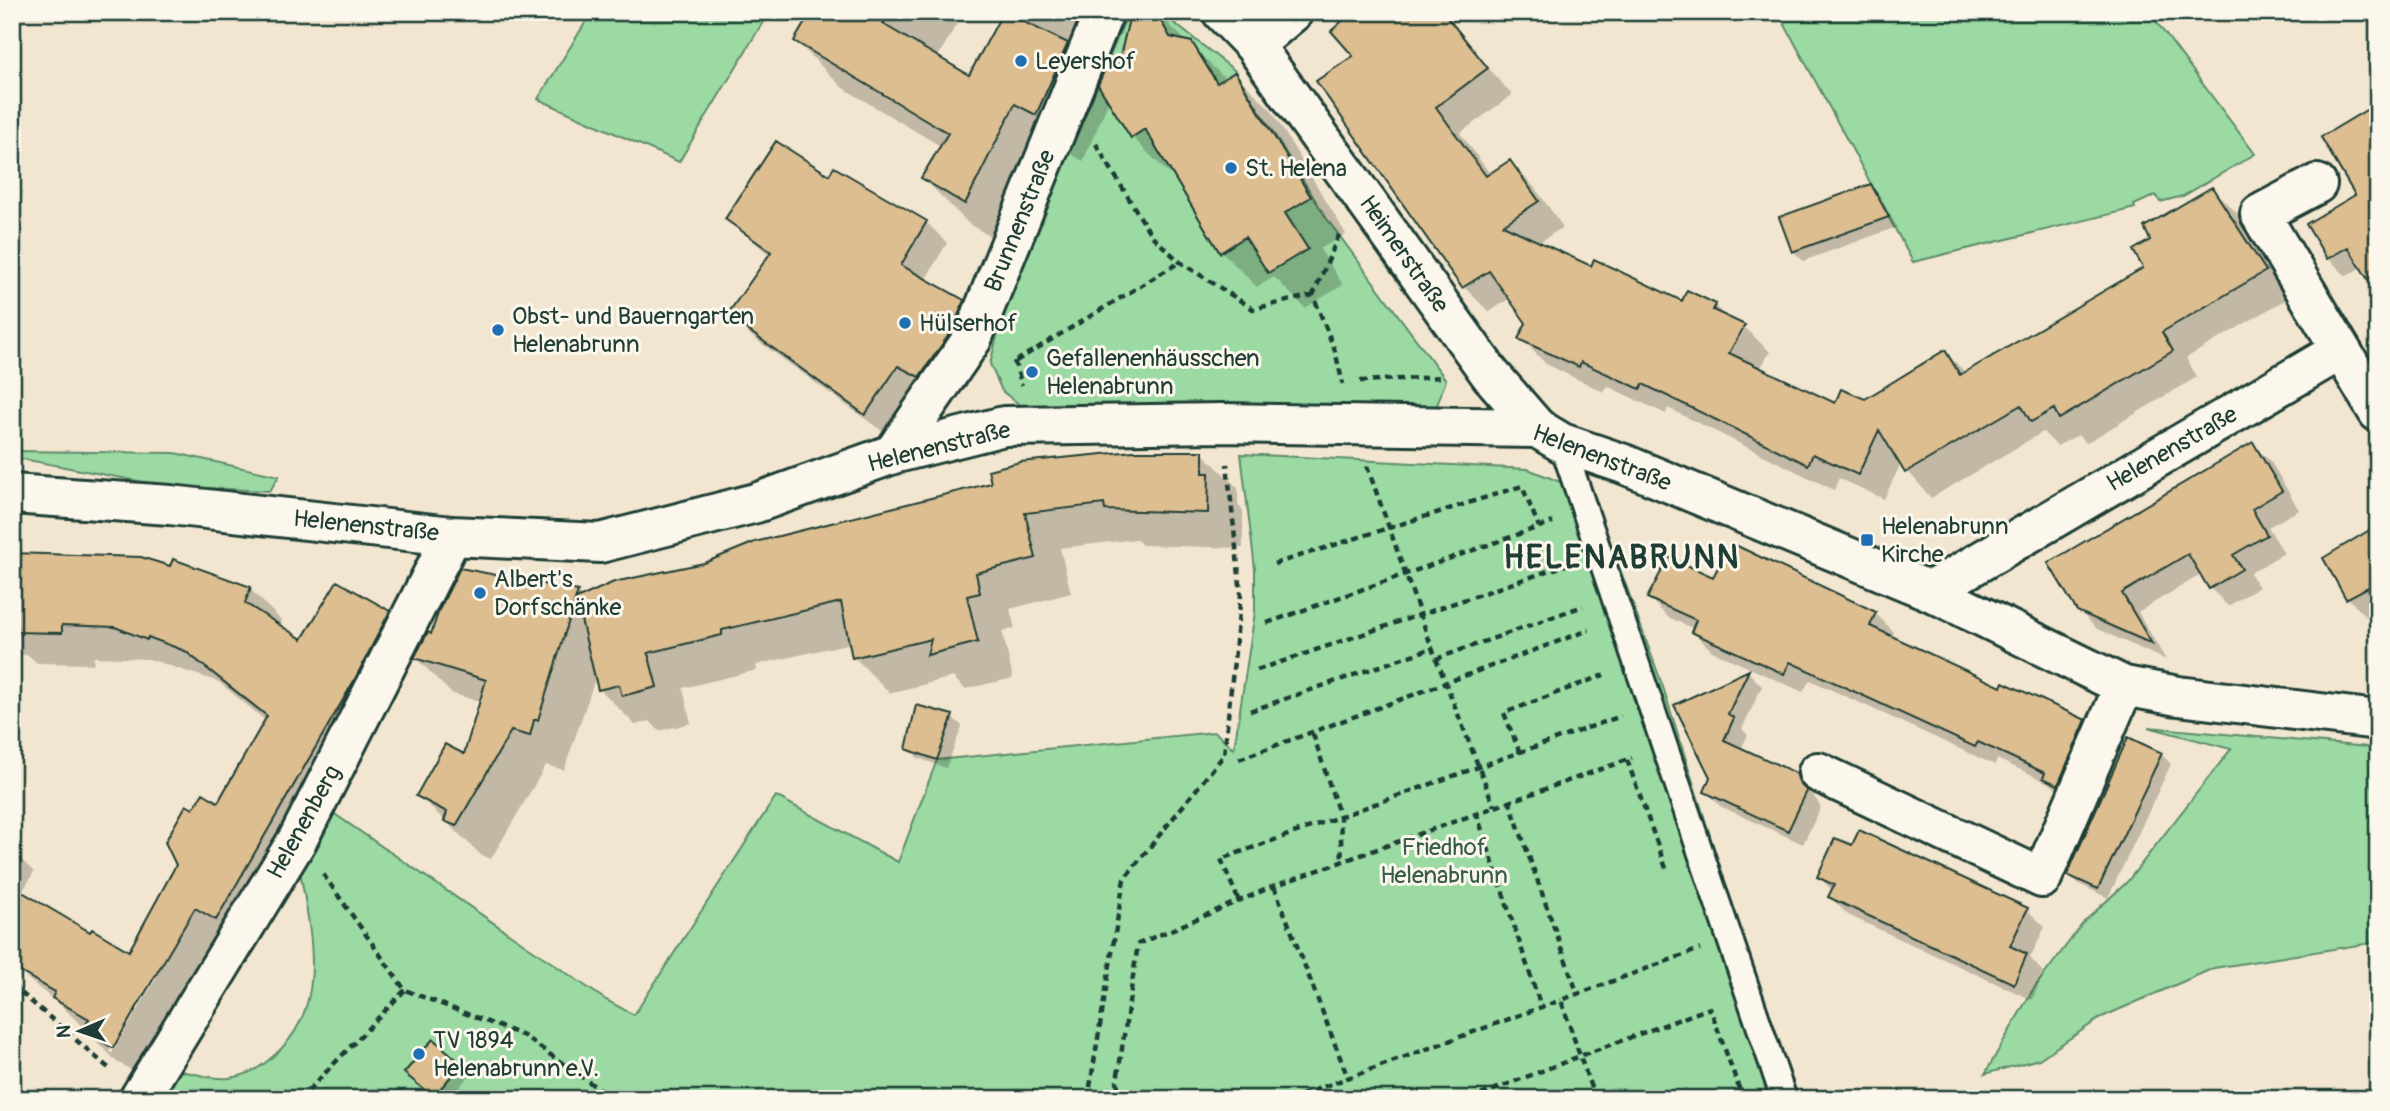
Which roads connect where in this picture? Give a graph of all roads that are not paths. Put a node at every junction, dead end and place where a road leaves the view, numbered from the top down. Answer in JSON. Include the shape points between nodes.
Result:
{"nodes":[{"id":1,"x":1104,"y":12,"type":"edge"},
{"id":2,"x":1222,"y":12,"type":"edge"},
{"id":3,"x":1293,"y":12,"type":"edge"},
{"id":4,"x":1254,"y":45,"type":"junction"},
{"id":5,"x":2317,"y":184,"type":"dead end"},
{"id":6,"x":2341,"y":350,"type":"junction"},
{"id":7,"x":2378,"y":412,"type":"edge"},
{"id":8,"x":1549,"y":435,"type":"junction"},
{"id":9,"x":893,"y":454,"type":"junction"},
{"id":10,"x":12,"y":494,"type":"edge"},
{"id":11,"x":452,"y":536,"type":"junction"},
{"id":12,"x":1930,"y":591,"type":"junction"},
{"id":13,"x":2124,"y":686,"type":"junction"},
{"id":14,"x":2378,"y":720,"type":"edge"},
{"id":15,"x":1818,"y":772,"type":"dead end"},
{"id":16,"x":140,"y":1097,"type":"edge"},
{"id":17,"x":1784,"y":1099,"type":"edge"}],
"edges":[{"from":1,"to":9,"type":"street","name":"Brunnenstraße","via":[[972,339]]},
{"from":2,"to":4,"type":"street","name":"Heimerstraße"},
{"from":3,"to":4,"type":"street"},
{"from":4,"to":8,"type":"street","name":"Heimerstraße","via":[[1490,374]]},
{"from":5,"to":6,"type":"street","via":[[2260,214]]},
{"from":6,"to":7,"type":"street"},
{"from":6,"to":12,"type":"street","name":"Helenenstraße"},
{"from":8,"to":9,"type":"street","name":"Helenenstraße","via":[[1222,423],[1004,426]]},
{"from":8,"to":12,"type":"street","name":"Helenenstraße"},
{"from":8,"to":17,"type":"lane"},
{"from":9,"to":11,"type":"street","name":"Helenenstraße","via":[[756,503],[600,543]]},
{"from":10,"to":11,"type":"street","name":"Helenenstraße","via":[[170,505]]},
{"from":11,"to":16,"type":"street","name":"Helenenberg","via":[[298,839]]},
{"from":12,"to":13,"type":"street","name":"Helenenstraße"},
{"from":13,"to":14,"type":"street","name":"Helenenstraße"},
{"from":13,"to":15,"type":"street","via":[[2042,878]]}]}
